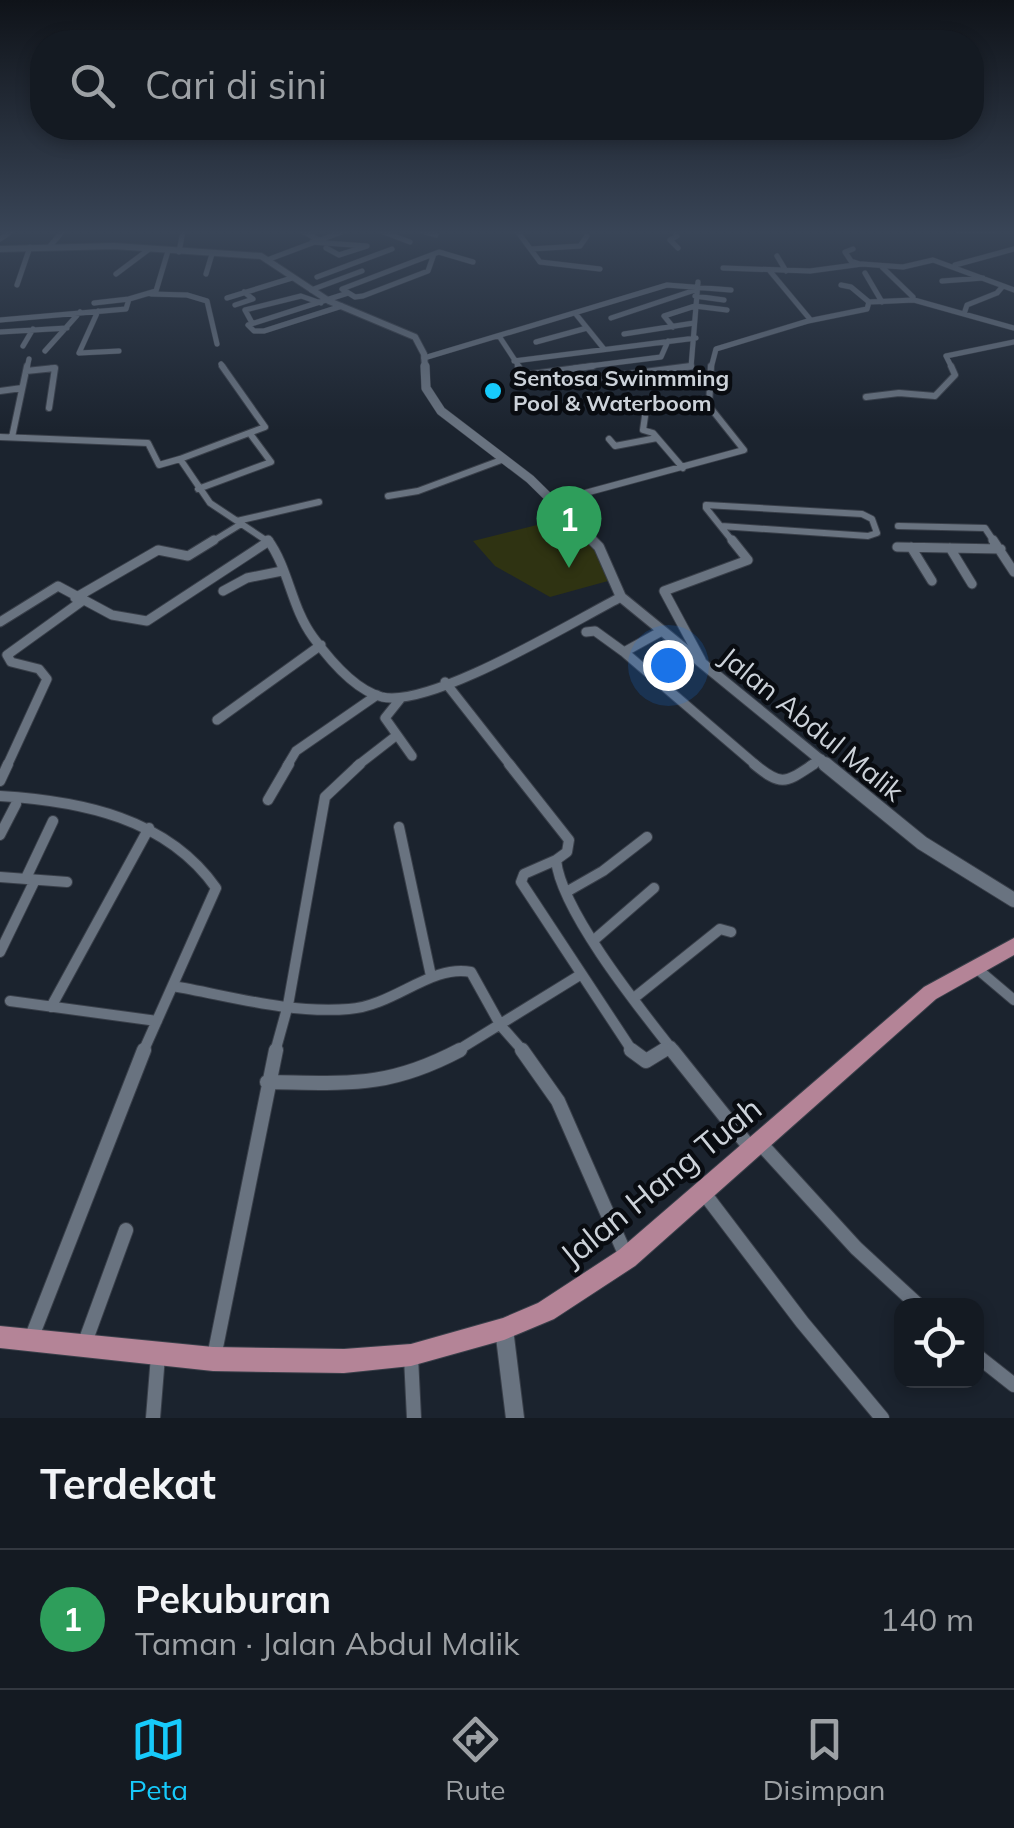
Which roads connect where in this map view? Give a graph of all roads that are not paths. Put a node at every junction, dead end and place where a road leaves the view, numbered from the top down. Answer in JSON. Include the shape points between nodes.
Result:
{"nodes":[{"id":1,"x":133,"y":297,"type":"edge"},
{"id":2,"x":197,"y":297,"type":"edge"},
{"id":3,"x":261,"y":297,"type":"edge"},
{"id":4,"x":296,"y":297,"type":"edge"},
{"id":5,"x":306,"y":297,"type":"edge"},
{"id":6,"x":319,"y":297,"type":"edge"},
{"id":7,"x":337,"y":297,"type":"edge"},
{"id":8,"x":628,"y":297,"type":"edge"},
{"id":9,"x":670,"y":297,"type":"edge"},
{"id":10,"x":695,"y":297,"type":"edge"},
{"id":11,"x":717,"y":297,"type":"edge"},
{"id":12,"x":792,"y":297,"type":"edge"},
{"id":13,"x":863,"y":297,"type":"edge"},
{"id":14,"x":879,"y":297,"type":"edge"},
{"id":15,"x":913,"y":297,"type":"edge"},
{"id":16,"x":987,"y":297,"type":"edge"},
{"id":17,"x":129,"y":298,"type":"junction"},
{"id":18,"x":254,"y":299,"type":"joint"},
{"id":19,"x":724,"y":300,"type":"dead end"},
{"id":20,"x":911,"y":300,"type":"junction"},
{"id":21,"x":325,"y":302,"type":"junction"},
{"id":22,"x":869,"y":302,"type":"junction"},
{"id":23,"x":882,"y":302,"type":"junction"},
{"id":24,"x":94,"y":303,"type":"dead end"},
{"id":25,"x":235,"y":305,"type":"dead end"},
{"id":26,"x":342,"y":306,"type":"junction"},
{"id":27,"x":600,"y":306,"type":"junction"},
{"id":28,"x":695,"y":306,"type":"junction"},
{"id":29,"x":727,"y":310,"type":"dead end"},
{"id":30,"x":98,"y":311,"type":"junction"},
{"id":31,"x":632,"y":311,"type":"junction"},
{"id":32,"x":80,"y":312,"type":"junction"},
{"id":33,"x":576,"y":313,"type":"junction"},
{"id":34,"x":964,"y":314,"type":"junction"},
{"id":35,"x":610,"y":318,"type":"junction"},
{"id":36,"x":809,"y":318,"type":"junction"},
{"id":37,"x":0,"y":320,"type":"edge"},
{"id":38,"x":251,"y":321,"type":"junction"},
{"id":39,"x":694,"y":323,"type":"junction"},
{"id":40,"x":673,"y":327,"type":"junction"},
{"id":41,"x":66,"y":328,"type":"junction"},
{"id":42,"x":527,"y":328,"type":"junction"},
{"id":43,"x":587,"y":328,"type":"junction"},
{"id":44,"x":1014,"y":328,"type":"edge"},
{"id":45,"x":34,"y":330,"type":"junction"},
{"id":46,"x":648,"y":330,"type":"junction"},
{"id":47,"x":0,"y":332,"type":"edge"},
{"id":48,"x":624,"y":334,"type":"junction"},
{"id":49,"x":559,"y":335,"type":"junction"},
{"id":50,"x":498,"y":336,"type":"junction"},
{"id":51,"x":696,"y":338,"type":"junction"},
{"id":52,"x":536,"y":342,"type":"junction"},
{"id":53,"x":668,"y":342,"type":"junction"},
{"id":54,"x":1014,"y":342,"type":"edge"},
{"id":55,"x":217,"y":344,"type":"dead end"},
{"id":56,"x":24,"y":346,"type":"dead end"},
{"id":57,"x":634,"y":346,"type":"junction"},
{"id":58,"x":604,"y":350,"type":"junction"},
{"id":59,"x":119,"y":351,"type":"dead end"},
{"id":60,"x":45,"y":352,"type":"dead end"},
{"id":61,"x":573,"y":353,"type":"junction"},
{"id":62,"x":546,"y":356,"type":"junction"},
{"id":63,"x":424,"y":358,"type":"junction"},
{"id":64,"x":28,"y":359,"type":"dead end"},
{"id":65,"x":514,"y":361,"type":"junction"},
{"id":66,"x":221,"y":364,"type":"dead end"},
{"id":67,"x":572,"y":368,"type":"junction"},
{"id":68,"x":26,"y":372,"type":"junction"},
{"id":69,"x":524,"y":375,"type":"junction"},
{"id":70,"x":578,"y":381,"type":"junction"},
{"id":71,"x":22,"y":388,"type":"junction"},
{"id":72,"x":0,"y":391,"type":"edge"},
{"id":73,"x":866,"y":397,"type":"dead end"},
{"id":74,"x":49,"y":408,"type":"dead end"},
{"id":75,"x":645,"y":416,"type":"dead end"},
{"id":76,"x":251,"y":435,"type":"junction"},
{"id":77,"x":0,"y":437,"type":"edge"},
{"id":78,"x":12,"y":437,"type":"junction"},
{"id":79,"x":656,"y":438,"type":"junction"},
{"id":80,"x":609,"y":439,"type":"dead end"},
{"id":81,"x":180,"y":459,"type":"junction"},
{"id":82,"x":504,"y":459,"type":"junction"},
{"id":83,"x":683,"y":468,"type":"junction"},
{"id":84,"x":198,"y":488,"type":"junction"},
{"id":85,"x":388,"y":496,"type":"dead end"},
{"id":86,"x":318,"y":502,"type":"dead end"},
{"id":87,"x":552,"y":502,"type":"junction"},
{"id":88,"x":239,"y":523,"type":"junction"},
{"id":89,"x":721,"y":526,"type":"junction"},
{"id":90,"x":898,"y":526,"type":"dead end"},
{"id":91,"x":269,"y":541,"type":"junction"},
{"id":92,"x":897,"y":547,"type":"dead end"},
{"id":93,"x":911,"y":547,"type":"junction"},
{"id":94,"x":950,"y":548,"type":"junction"},
{"id":95,"x":1000,"y":549,"type":"junction"},
{"id":96,"x":282,"y":571,"type":"junction"},
{"id":97,"x":1014,"y":572,"type":"edge"},
{"id":98,"x":932,"y":581,"type":"dead end"},
{"id":99,"x":972,"y":584,"type":"dead end"},
{"id":100,"x":223,"y":591,"type":"dead end"},
{"id":101,"x":622,"y":597,"type":"junction"},
{"id":102,"x":78,"y":600,"type":"junction"},
{"id":103,"x":0,"y":622,"type":"edge"},
{"id":104,"x":586,"y":632,"type":"dead end"},
{"id":105,"x":660,"y":632,"type":"junction"},
{"id":106,"x":321,"y":645,"type":"junction"},
{"id":107,"x":624,"y":652,"type":"junction"},
{"id":108,"x":704,"y":665,"type":"junction"},
{"id":109,"x":446,"y":682,"type":"junction"},
{"id":110,"x":377,"y":694,"type":"junction"},
{"id":111,"x":401,"y":698,"type":"junction"},
{"id":112,"x":217,"y":720,"type":"dead end"},
{"id":113,"x":397,"y":736,"type":"junction"},
{"id":114,"x":412,"y":756,"type":"dead end"},
{"id":115,"x":820,"y":758,"type":"junction"},
{"id":116,"x":0,"y":781,"type":"edge"},
{"id":117,"x":0,"y":796,"type":"edge"},
{"id":118,"x":268,"y":800,"type":"dead end"},
{"id":119,"x":16,"y":804,"type":"dead end"},
{"id":120,"x":53,"y":820,"type":"dead end"},
{"id":121,"x":149,"y":828,"type":"junction"},
{"id":122,"x":399,"y":828,"type":"dead end"},
{"id":123,"x":0,"y":835,"type":"edge"},
{"id":124,"x":647,"y":838,"type":"dead end"},
{"id":125,"x":556,"y":860,"type":"junction"},
{"id":126,"x":0,"y":877,"type":"edge"},
{"id":127,"x":30,"y":879,"type":"junction"},
{"id":128,"x":67,"y":882,"type":"dead end"},
{"id":129,"x":654,"y":888,"type":"dead end"},
{"id":130,"x":568,"y":891,"type":"junction"},
{"id":131,"x":1014,"y":900,"type":"edge"},
{"id":132,"x":732,"y":932,"type":"dead end"},
{"id":133,"x":594,"y":940,"type":"junction"},
{"id":134,"x":1014,"y":946,"type":"edge"},
{"id":135,"x":0,"y":952,"type":"edge"},
{"id":136,"x":975,"y":967,"type":"junction"},
{"id":137,"x":580,"y":975,"type":"junction"},
{"id":138,"x":431,"y":976,"type":"junction"},
{"id":139,"x":173,"y":986,"type":"junction"},
{"id":140,"x":634,"y":998,"type":"junction"},
{"id":141,"x":1014,"y":1000,"type":"edge"},
{"id":142,"x":10,"y":1001,"type":"dead end"},
{"id":143,"x":288,"y":1005,"type":"junction"},
{"id":144,"x":51,"y":1007,"type":"junction"},
{"id":145,"x":157,"y":1022,"type":"junction"},
{"id":146,"x":501,"y":1026,"type":"junction"},
{"id":147,"x":671,"y":1046,"type":"junction"},
{"id":148,"x":267,"y":1082,"type":"junction"},
{"id":149,"x":757,"y":1148,"type":"junction"},
{"id":150,"x":704,"y":1193,"type":"junction"},
{"id":151,"x":126,"y":1230,"type":"dead end"},
{"id":152,"x":627,"y":1258,"type":"junction"},
{"id":153,"x":910,"y":1298,"type":"edge"},
{"id":154,"x":504,"y":1328,"type":"junction"},
{"id":155,"x":0,"y":1337,"type":"edge"},
{"id":156,"x":29,"y":1343,"type":"junction"},
{"id":157,"x":84,"y":1347,"type":"junction"},
{"id":158,"x":158,"y":1353,"type":"junction"},
{"id":159,"x":411,"y":1354,"type":"junction"},
{"id":160,"x":214,"y":1359,"type":"junction"},
{"id":161,"x":984,"y":1361,"type":"edge"},
{"id":162,"x":1014,"y":1384,"type":"edge"},
{"id":163,"x":153,"y":1418,"type":"edge"},
{"id":164,"x":414,"y":1418,"type":"edge"},
{"id":165,"x":515,"y":1418,"type":"edge"},
{"id":166,"x":882,"y":1418,"type":"edge"}],
"edges":[{"from":1,"to":17,"type":"street"},
{"from":2,"to":55,"type":"street","via":[[205,299]]},
{"from":3,"to":18,"type":"street"},
{"from":4,"to":38,"type":"street","via":[[245,310]]},
{"from":5,"to":21,"type":"street"},
{"from":6,"to":21,"type":"street"},
{"from":7,"to":21,"type":"street"},
{"from":8,"to":27,"type":"street"},
{"from":9,"to":31,"type":"street"},
{"from":10,"to":28,"type":"street"},
{"from":11,"to":19,"type":"street"},
{"from":12,"to":36,"type":"street"},
{"from":13,"to":22,"type":"street"},
{"from":14,"to":23,"type":"street"},
{"from":15,"to":20,"type":"street"},
{"from":16,"to":34,"type":"street","via":[[967,305]]},
{"from":17,"to":24,"type":"street"},
{"from":17,"to":30,"type":"street","via":[[126,309]]},
{"from":18,"to":25,"type":"street"},
{"from":20,"to":23,"type":"street"},
{"from":20,"to":34,"type":"street"},
{"from":21,"to":26,"type":"street"},
{"from":21,"to":38,"type":"street"},
{"from":22,"to":23,"type":"street"},
{"from":22,"to":36,"type":"street","via":[[867,310]]},
{"from":26,"to":38,"type":"street","via":[[264,331],[254,331]]},
{"from":26,"to":63,"type":"street","via":[[415,337]]},
{"from":27,"to":33,"type":"street"},
{"from":27,"to":35,"type":"street"},
{"from":28,"to":29,"type":"street"},
{"from":28,"to":39,"type":"street"},
{"from":28,"to":40,"type":"street","via":[[664,316]]},
{"from":30,"to":32,"type":"street"},
{"from":30,"to":59,"type":"street","via":[[79,353]]},
{"from":31,"to":35,"type":"street"},
{"from":31,"to":46,"type":"street"},
{"from":32,"to":37,"type":"street"},
{"from":32,"to":41,"type":"street"},
{"from":33,"to":42,"type":"street"},
{"from":33,"to":43,"type":"street"},
{"from":34,"to":44,"type":"street"},
{"from":35,"to":48,"type":"street"},
{"from":36,"to":83,"type":"street","via":[[714,351],[709,406],[744,450]]},
{"from":39,"to":40,"type":"street"},
{"from":39,"to":51,"type":"street"},
{"from":40,"to":46,"type":"street"},
{"from":41,"to":45,"type":"street"},
{"from":41,"to":60,"type":"street"},
{"from":42,"to":50,"type":"street"},
{"from":42,"to":52,"type":"street"},
{"from":43,"to":49,"type":"street"},
{"from":43,"to":58,"type":"street"},
{"from":45,"to":47,"type":"street"},
{"from":45,"to":56,"type":"street"},
{"from":46,"to":48,"type":"street"},
{"from":48,"to":57,"type":"street"},
{"from":49,"to":52,"type":"street"},
{"from":49,"to":61,"type":"street"},
{"from":50,"to":63,"type":"street"},
{"from":50,"to":65,"type":"street"},
{"from":51,"to":53,"type":"street"},
{"from":51,"to":70,"type":"street","via":[[691,367]]},
{"from":52,"to":62,"type":"street"},
{"from":53,"to":57,"type":"street"},
{"from":53,"to":67,"type":"street","via":[[660,357]]},
{"from":54,"to":73,"type":"street","via":[[946,356],[955,375],[935,396]]},
{"from":57,"to":58,"type":"street"},
{"from":58,"to":61,"type":"street"},
{"from":61,"to":62,"type":"street"},
{"from":62,"to":65,"type":"street"},
{"from":63,"to":82,"type":"street","name":"Jalan Abdul Malik","via":[[433,401]]},
{"from":64,"to":68,"type":"street"},
{"from":65,"to":69,"type":"street"},
{"from":66,"to":76,"type":"street","via":[[265,427]]},
{"from":67,"to":69,"type":"street"},
{"from":67,"to":70,"type":"street"},
{"from":68,"to":71,"type":"street"},
{"from":68,"to":74,"type":"street","via":[[55,368]]},
{"from":69,"to":70,"type":"street","via":[[536,385]]},
{"from":71,"to":72,"type":"street"},
{"from":71,"to":78,"type":"street"},
{"from":75,"to":79,"type":"street","via":[[642,429]]},
{"from":76,"to":81,"type":"street"},
{"from":76,"to":84,"type":"street","via":[[271,462]]},
{"from":77,"to":78,"type":"street"},
{"from":78,"to":81,"type":"street","via":[[148,443],[159,465]]},
{"from":79,"to":80,"type":"street","via":[[615,446]]},
{"from":79,"to":83,"type":"street"},
{"from":81,"to":84,"type":"street"},
{"from":82,"to":85,"type":"street"},
{"from":82,"to":87,"type":"street","name":"Jalan Abdul Malik"},
{"from":83,"to":87,"type":"street"},
{"from":84,"to":88,"type":"street"},
{"from":86,"to":88,"type":"street"},
{"from":87,"to":101,"type":"street","name":"Jalan Abdul Malik","via":[[599,547]]},
{"from":88,"to":91,"type":"street"},
{"from":88,"to":102,"type":"street","via":[[188,556],[164,549],[142,557]]},
{"from":89,"to":89,"type":"street","via":[[706,505],[862,514],[878,533]]},
{"from":89,"to":108,"type":"street","via":[[747,561],[664,591]]},
{"from":90,"to":95,"type":"street","via":[[985,528]]},
{"from":91,"to":96,"type":"street"},
{"from":91,"to":102,"type":"street","via":[[147,621]]},
{"from":92,"to":93,"type":"street"},
{"from":93,"to":94,"type":"street"},
{"from":93,"to":98,"type":"street"},
{"from":94,"to":95,"type":"street"},
{"from":94,"to":99,"type":"street"},
{"from":95,"to":97,"type":"street"},
{"from":96,"to":100,"type":"street"},
{"from":96,"to":106,"type":"street","via":[[296,610]]},
{"from":101,"to":105,"type":"street","name":"Jalan Abdul Malik"},
{"from":101,"to":109,"type":"street","via":[[481,672]]},
{"from":102,"to":103,"type":"street","via":[[55,586]]},
{"from":102,"to":116,"type":"street","via":[[7,655],[47,679]]},
{"from":104,"to":107,"type":"street","via":[[595,630]]},
{"from":105,"to":107,"type":"street"},
{"from":105,"to":108,"type":"street","name":"Jalan Abdul Malik"},
{"from":106,"to":110,"type":"street"},
{"from":106,"to":112,"type":"street"},
{"from":107,"to":115,"type":"street","via":[[774,780],[788,781]]},
{"from":108,"to":115,"type":"street","name":"Jalan Abdul Malik"},
{"from":109,"to":111,"type":"street"},
{"from":109,"to":125,"type":"street","via":[[568,840]]},
{"from":110,"to":111,"type":"street"},
{"from":110,"to":118,"type":"street","via":[[296,751]]},
{"from":111,"to":113,"type":"street","via":[[385,718]]},
{"from":113,"to":114,"type":"street"},
{"from":113,"to":143,"type":"street","via":[[327,793]]},
{"from":115,"to":131,"type":"street","name":"Jalan Abdul Malik","via":[[922,843]]},
{"from":117,"to":121,"type":"street","via":[[45,799]]},
{"from":119,"to":123,"type":"street"},
{"from":120,"to":127,"type":"street"},
{"from":121,"to":139,"type":"street","via":[[180,847],[216,888]]},
{"from":121,"to":144,"type":"street"},
{"from":122,"to":138,"type":"street"},
{"from":124,"to":130,"type":"street"},
{"from":125,"to":130,"type":"street"},
{"from":125,"to":137,"type":"street","via":[[520,879]]},
{"from":126,"to":127,"type":"street"},
{"from":127,"to":128,"type":"street"},
{"from":127,"to":135,"type":"street"},
{"from":129,"to":133,"type":"street"},
{"from":130,"to":133,"type":"street"},
{"from":132,"to":140,"type":"street","via":[[720,930]]},
{"from":133,"to":140,"type":"street"},
{"from":134,"to":136,"type":"main road","name":"Jalan Hang Tuah"},
{"from":136,"to":141,"type":"street"},
{"from":136,"to":149,"type":"main road","name":"Jalan Hang Tuah","via":[[930,993]]},
{"from":137,"to":146,"type":"street"},
{"from":137,"to":147,"type":"street","via":[[640,1059]]},
{"from":138,"to":143,"type":"street","via":[[402,997],[372,1006]]},
{"from":138,"to":146,"type":"street","via":[[450,969],[471,972]]},
{"from":139,"to":143,"type":"street"},
{"from":139,"to":145,"type":"street"},
{"from":140,"to":147,"type":"street"},
{"from":142,"to":144,"type":"street"},
{"from":143,"to":148,"type":"street"},
{"from":144,"to":145,"type":"street"},
{"from":145,"to":156,"type":"street"},
{"from":146,"to":148,"type":"street","via":[[387,1081]]},
{"from":146,"to":152,"type":"street","via":[[558,1101]]},
{"from":147,"to":149,"type":"street"},
{"from":148,"to":160,"type":"street"},
{"from":149,"to":150,"type":"main road","name":"Jalan Hang Tuah"},
{"from":149,"to":153,"type":"street"},
{"from":150,"to":152,"type":"main road","name":"Jalan Hang Tuah"},
{"from":150,"to":166,"type":"street"},
{"from":151,"to":157,"type":"street"},
{"from":152,"to":154,"type":"main road","name":"Jalan Hang Tuah","via":[[546,1311]]},
{"from":154,"to":159,"type":"main road","name":"Jalan Hang Tuah"},
{"from":154,"to":165,"type":"street"},
{"from":155,"to":156,"type":"main road","name":"Jalan Hang Tuah"},
{"from":156,"to":157,"type":"main road","name":"Jalan Hang Tuah"},
{"from":157,"to":158,"type":"main road","name":"Jalan Hang Tuah"},
{"from":158,"to":160,"type":"main road","name":"Jalan Hang Tuah"},
{"from":158,"to":163,"type":"street"},
{"from":159,"to":160,"type":"main road","name":"Jalan Hang Tuah","via":[[344,1361]]},
{"from":159,"to":164,"type":"street"},
{"from":161,"to":162,"type":"street"}]}
